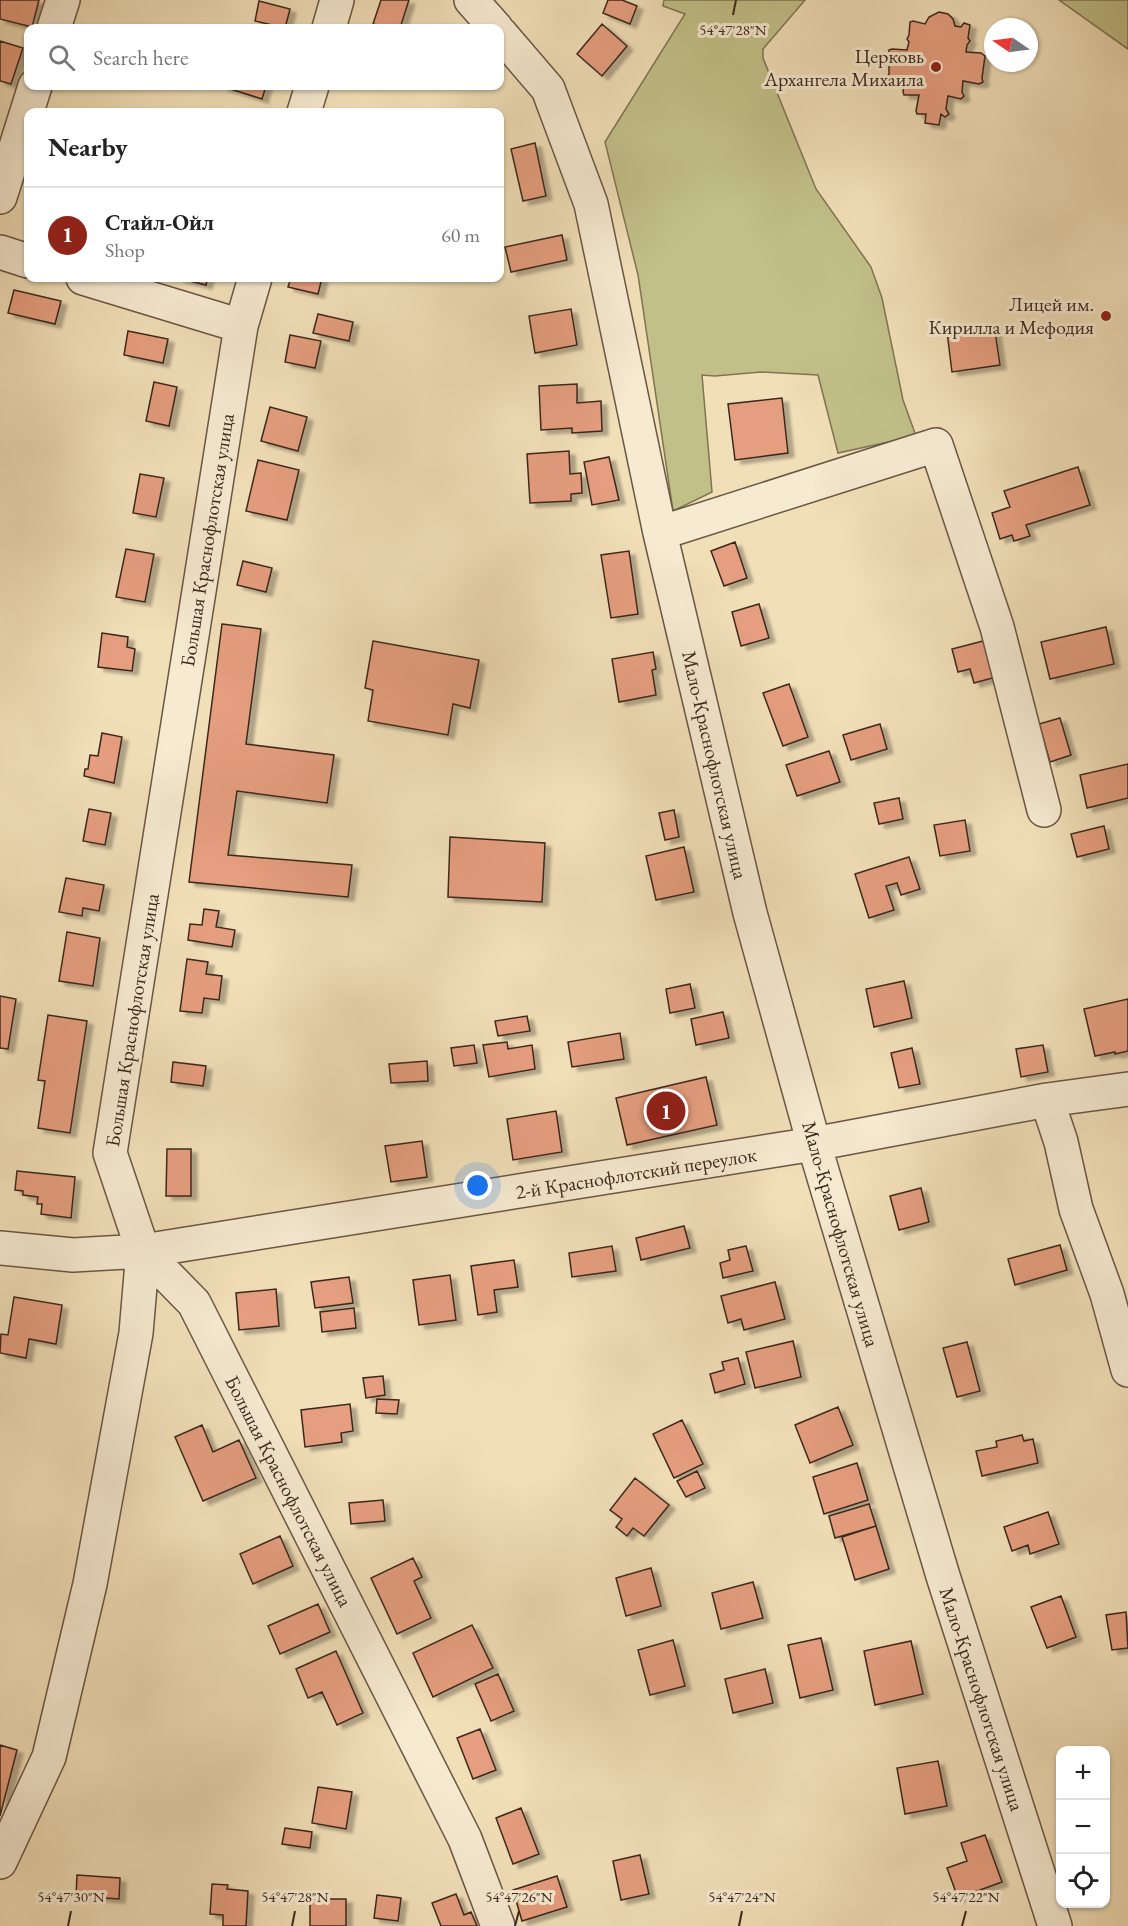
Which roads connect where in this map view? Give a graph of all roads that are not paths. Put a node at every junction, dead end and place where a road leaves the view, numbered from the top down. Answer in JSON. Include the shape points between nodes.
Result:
{"nodes":[{"id":1,"x":63,"y":0,"type":"edge"},
{"id":2,"x":337,"y":0,"type":"edge"},
{"id":3,"x":471,"y":0,"type":"edge"},
{"id":4,"x":55,"y":24,"type":"edge"},
{"id":5,"x":329,"y":24,"type":"edge"},
{"id":6,"x":492,"y":24,"type":"edge"},
{"id":7,"x":504,"y":38,"type":"edge"},
{"id":8,"x":34,"y":90,"type":"edge"},
{"id":9,"x":311,"y":90,"type":"edge"},
{"id":10,"x":28,"y":108,"type":"edge"},
{"id":11,"x":305,"y":108,"type":"edge"},
{"id":12,"x":24,"y":121,"type":"edge"},
{"id":13,"x":0,"y":196,"type":"edge"},
{"id":14,"x":0,"y":252,"type":"edge"},
{"id":15,"x":24,"y":260,"type":"edge"},
{"id":16,"x":96,"y":282,"type":"edge"},
{"id":17,"x":254,"y":282,"type":"edge"},
{"id":18,"x":241,"y":326,"type":"junction"},
{"id":19,"x":660,"y":533,"type":"junction"},
{"id":20,"x":1044,"y":810,"type":"dead end"},
{"id":21,"x":1128,"y":1089,"type":"edge"},
{"id":22,"x":1047,"y":1100,"type":"junction"},
{"id":23,"x":814,"y":1144,"type":"junction"},
{"id":24,"x":0,"y":1248,"type":"edge"},
{"id":25,"x":143,"y":1251,"type":"junction"},
{"id":26,"x":1128,"y":1370,"type":"edge"},
{"id":27,"x":0,"y":1862,"type":"edge"},
{"id":28,"x":498,"y":1926,"type":"edge"},
{"id":29,"x":1055,"y":1926,"type":"edge"}],
"edges":[{"from":1,"to":4,"type":"street"},
{"from":2,"to":5,"type":"street"},
{"from":3,"to":6,"type":"street"},
{"from":7,"to":19,"type":"street","name":"Мало-Краснофлотская улица","via":[[548,89],[591,204]]},
{"from":8,"to":10,"type":"street"},
{"from":9,"to":11,"type":"street"},
{"from":12,"to":13,"type":"street"},
{"from":14,"to":15,"type":"street"},
{"from":16,"to":18,"type":"street"},
{"from":17,"to":18,"type":"street","name":"Большая Краснофлотская улица"},
{"from":18,"to":25,"type":"street","name":"Большая Краснофлотская улица","via":[[110,1153]]},
{"from":19,"to":20,"type":"street","via":[[936,445],[997,627]]},
{"from":19,"to":23,"type":"street","name":"Мало-Краснофлотская улица","via":[[750,914]]},
{"from":21,"to":22,"type":"street","name":"2-й Краснофлотский переулок"},
{"from":22,"to":23,"type":"street","name":"2-й Краснофлотский переулок"},
{"from":22,"to":26,"type":"street","via":[[1076,1209],[1107,1294]]},
{"from":23,"to":25,"type":"street","name":"2-й Краснофлотский переулок"},
{"from":23,"to":29,"type":"street","name":"Мало-Краснофлотская улица","via":[[943,1576]]},
{"from":24,"to":25,"type":"street","name":"2-й Краснофлотский переулок","via":[[73,1255]]},
{"from":25,"to":27,"type":"street","via":[[136,1333],[90,1584],[49,1757]]},
{"from":25,"to":28,"type":"street","name":"Большая Краснофлотская улица","via":[[194,1303],[465,1839]]}]}
